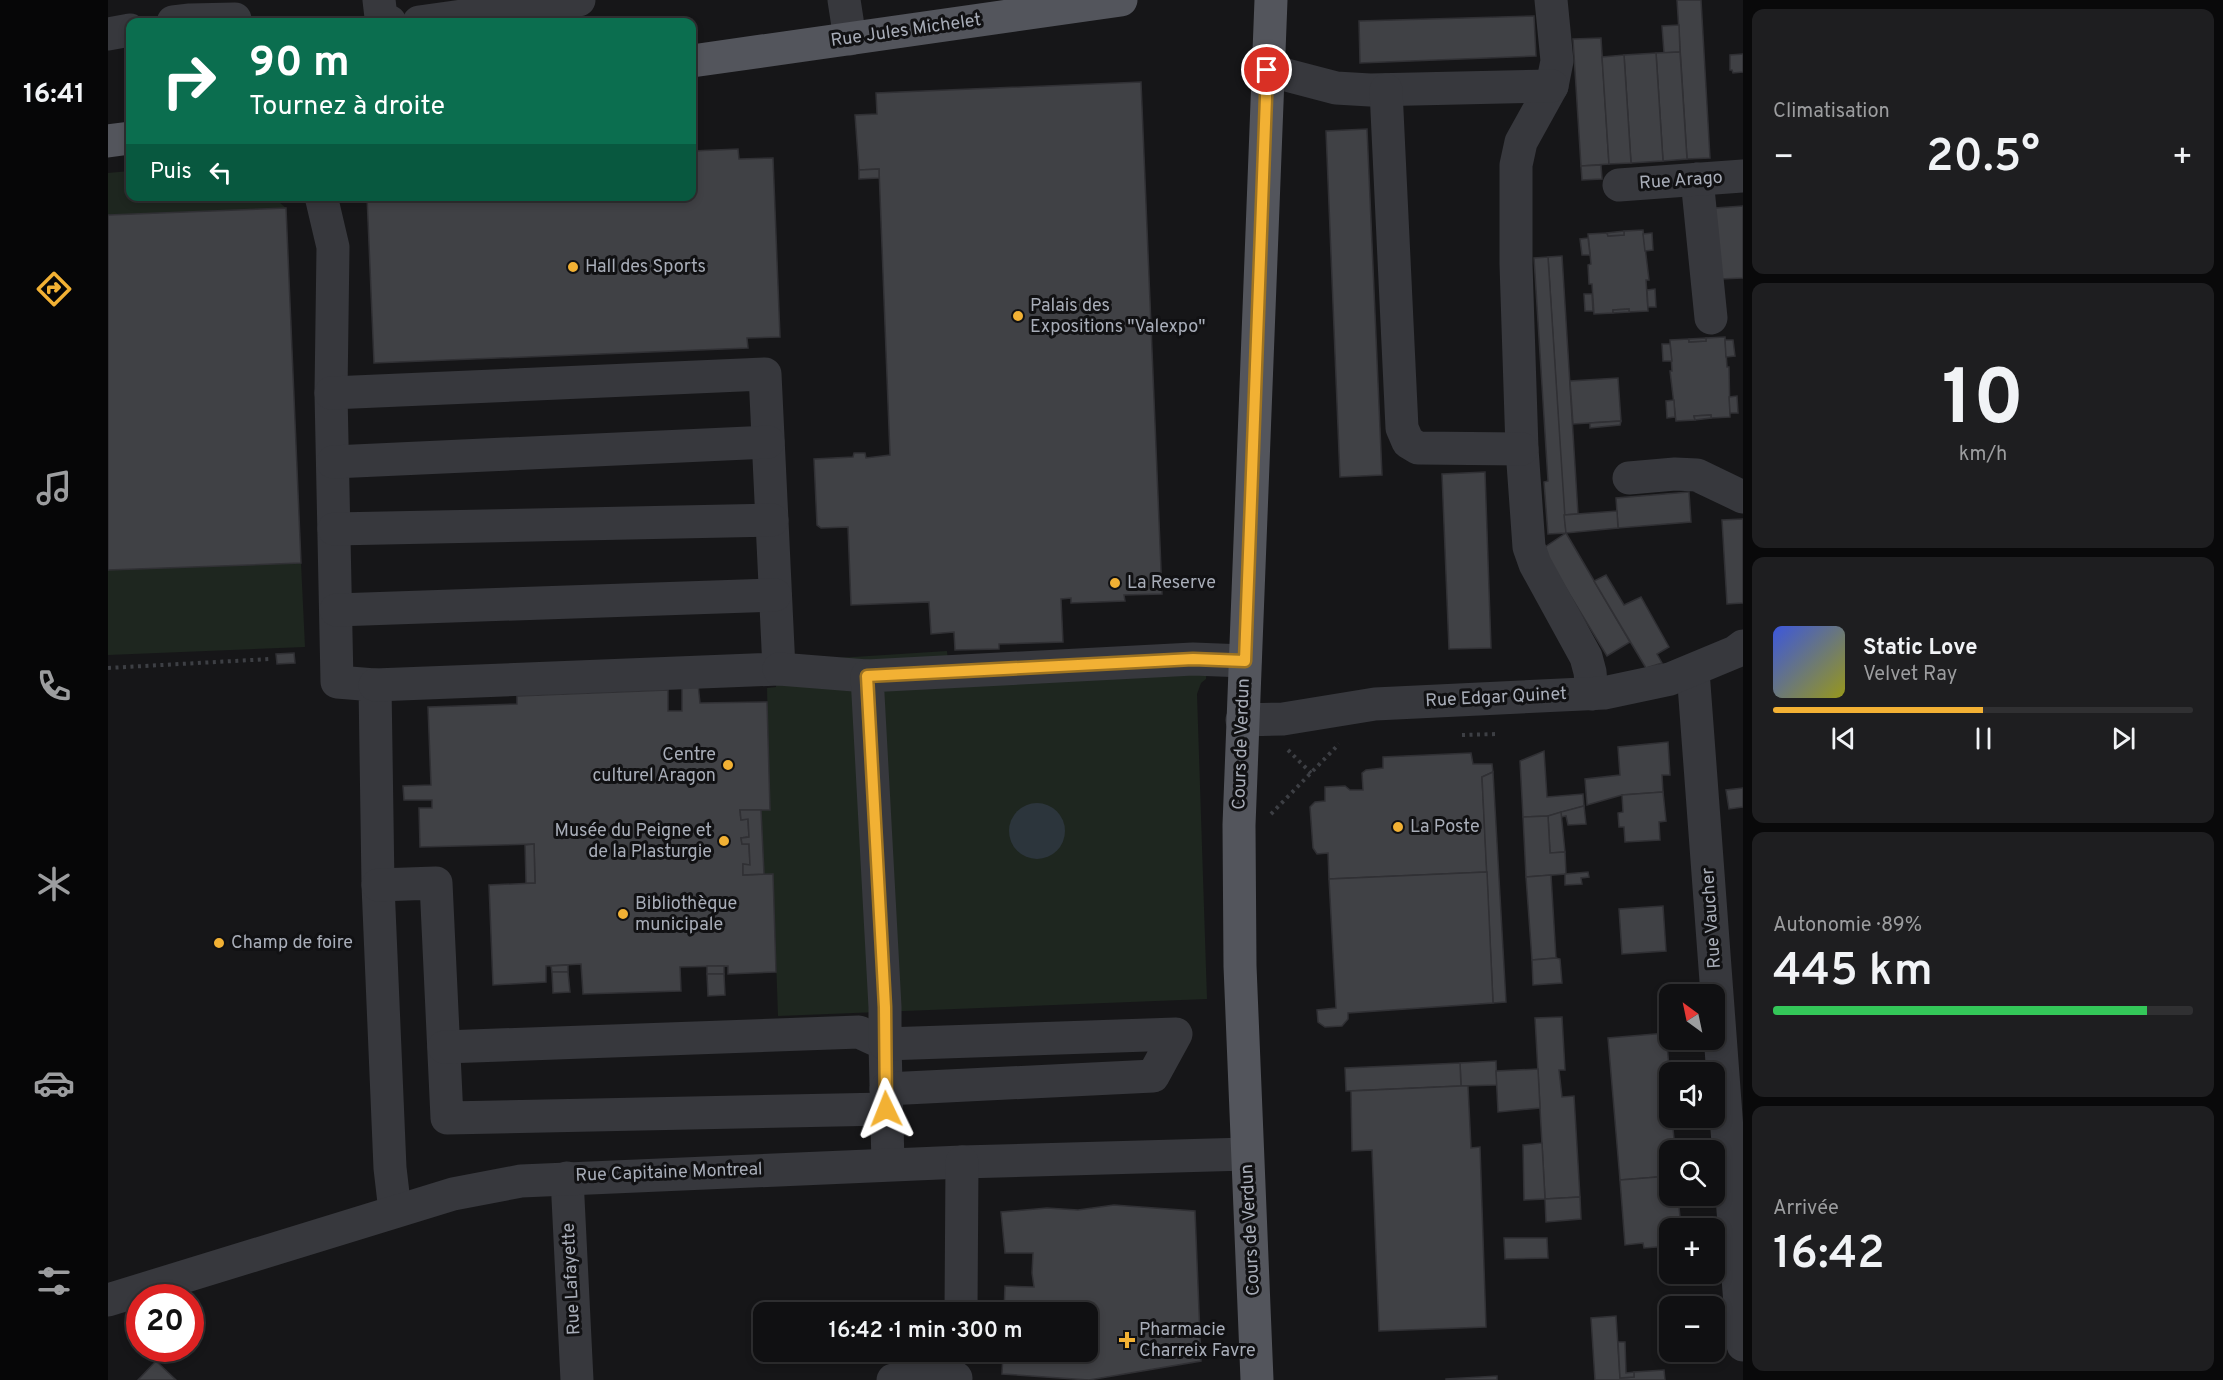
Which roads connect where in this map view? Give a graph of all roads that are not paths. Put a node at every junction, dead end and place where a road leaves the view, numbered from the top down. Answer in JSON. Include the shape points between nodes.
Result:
{"nodes":[{"id":1,"x":579,"y":0,"type":"edge"},
{"id":2,"x":844,"y":0,"type":"edge"},
{"id":3,"x":1121,"y":0,"type":"edge"},
{"id":4,"x":1271,"y":0,"type":"edge"},
{"id":5,"x":1551,"y":0,"type":"edge"},
{"id":6,"x":235,"y":14,"type":"edge"},
{"id":7,"x":205,"y":18,"type":"edge"},
{"id":8,"x":448,"y":18,"type":"edge"},
{"id":9,"x":126,"y":31,"type":"edge"},
{"id":10,"x":108,"y":34,"type":"edge"},
{"id":11,"x":850,"y":39,"type":"junction"},
{"id":12,"x":696,"y":60,"type":"edge"},
{"id":13,"x":1267,"y":70,"type":"junction"},
{"id":14,"x":1552,"y":86,"type":"junction"},
{"id":15,"x":1386,"y":90,"type":"junction"},
{"id":16,"x":126,"y":139,"type":"edge"},
{"id":17,"x":108,"y":141,"type":"edge"},
{"id":18,"x":1743,"y":177,"type":"edge"},
{"id":19,"x":1697,"y":179,"type":"junction"},
{"id":20,"x":1619,"y":185,"type":"dead end"},
{"id":21,"x":322,"y":201,"type":"edge"},
{"id":22,"x":1711,"y":318,"type":"dead end"},
{"id":23,"x":331,"y":393,"type":"junction"},
{"id":24,"x":768,"y":442,"type":"junction"},
{"id":25,"x":1522,"y":449,"type":"junction"},
{"id":26,"x":333,"y":462,"type":"junction"},
{"id":27,"x":1629,"y":478,"type":"dead end"},
{"id":28,"x":1743,"y":497,"type":"edge"},
{"id":29,"x":772,"y":520,"type":"junction"},
{"id":30,"x":334,"y":529,"type":"junction"},
{"id":31,"x":775,"y":595,"type":"junction"},
{"id":32,"x":336,"y":610,"type":"junction"},
{"id":33,"x":1743,"y":646,"type":"edge"},
{"id":34,"x":1245,"y":661,"type":"junction"},
{"id":35,"x":779,"y":669,"type":"junction"},
{"id":36,"x":1693,"y":671,"type":"junction"},
{"id":37,"x":867,"y":676,"type":"junction"},
{"id":38,"x":375,"y":685,"type":"junction"},
{"id":39,"x":1593,"y":693,"type":"junction"},
{"id":40,"x":1242,"y":720,"type":"junction"},
{"id":41,"x":378,"y":885,"type":"junction"},
{"id":42,"x":885,"y":1044,"type":"junction"},
{"id":43,"x":444,"y":1047,"type":"junction"},
{"id":44,"x":886,"y":1099,"type":"junction"},
{"id":45,"x":1248,"y":1154,"type":"junction"},
{"id":46,"x":962,"y":1161,"type":"junction"},
{"id":47,"x":888,"y":1164,"type":"junction"},
{"id":48,"x":567,"y":1178,"type":"junction"},
{"id":49,"x":395,"y":1211,"type":"junction"},
{"id":50,"x":108,"y":1300,"type":"edge"},
{"id":51,"x":961,"y":1302,"type":"edge"},
{"id":52,"x":1743,"y":1345,"type":"edge"},
{"id":53,"x":957,"y":1370,"type":"edge"},
{"id":54,"x":577,"y":1380,"type":"edge"},
{"id":55,"x":894,"y":1380,"type":"edge"},
{"id":56,"x":1257,"y":1380,"type":"edge"}],
"edges":[{"from":1,"to":8,"type":"street"},
{"from":2,"to":11,"type":"street"},
{"from":3,"to":11,"type":"main road","name":"Rue Jules Michelet"},
{"from":4,"to":13,"type":"main road","name":"Cours de Verdun"},
{"from":5,"to":14,"type":"street","via":[[1557,61]]},
{"from":6,"to":7,"type":"street"},
{"from":9,"to":10,"type":"street"},
{"from":11,"to":12,"type":"main road","name":"Rue Jules Michelet"},
{"from":13,"to":15,"type":"street","via":[[1336,88]]},
{"from":13,"to":34,"type":"main road","name":"Cours de Verdun"},
{"from":14,"to":15,"type":"street"},
{"from":14,"to":25,"type":"street","via":[[1521,142],[1516,165]]},
{"from":15,"to":25,"type":"street","via":[[1402,428],[1408,442],[1418,448]]},
{"from":16,"to":17,"type":"main road"},
{"from":18,"to":19,"type":"street","name":"Rue Arago"},
{"from":19,"to":20,"type":"street","name":"Rue Arago"},
{"from":19,"to":22,"type":"street"},
{"from":21,"to":23,"type":"street","via":[[333,247]]},
{"from":23,"to":24,"type":"street","via":[[765,374]]},
{"from":23,"to":26,"type":"street"},
{"from":24,"to":26,"type":"street"},
{"from":24,"to":29,"type":"street"},
{"from":25,"to":39,"type":"street","via":[[1529,547],[1586,657]]},
{"from":26,"to":30,"type":"street"},
{"from":27,"to":28,"type":"street","via":[[1697,475]]},
{"from":29,"to":30,"type":"street"},
{"from":29,"to":31,"type":"street"},
{"from":30,"to":32,"type":"street"},
{"from":31,"to":32,"type":"street"},
{"from":31,"to":35,"type":"street"},
{"from":32,"to":38,"type":"street","via":[[337,682]]},
{"from":33,"to":36,"type":"street","name":"Rue Edgar Quinet"},
{"from":34,"to":37,"type":"street","via":[[1193,659]]},
{"from":34,"to":40,"type":"main road","name":"Cours de Verdun"},
{"from":35,"to":37,"type":"street"},
{"from":35,"to":38,"type":"street"},
{"from":36,"to":39,"type":"street","name":"Rue Edgar Quinet","via":[[1641,686]]},
{"from":36,"to":52,"type":"street","name":"Rue Vaucher"},
{"from":37,"to":42,"type":"street"},
{"from":38,"to":41,"type":"street"},
{"from":39,"to":40,"type":"street","name":"Rue Edgar Quinet","via":[[1375,704]]},
{"from":40,"to":45,"type":"main road","name":"Cours de Verdun","via":[[1240,966]]},
{"from":41,"to":43,"type":"street","via":[[436,883]]},
{"from":41,"to":49,"type":"street"},
{"from":42,"to":43,"type":"street","via":[[859,1032]]},
{"from":42,"to":44,"type":"street"},
{"from":42,"to":44,"type":"street","via":[[1176,1034],[1153,1076]]},
{"from":43,"to":44,"type":"street","via":[[447,1118]]},
{"from":44,"to":47,"type":"street"},
{"from":45,"to":46,"type":"street","name":"Rue Capitaine Montreal"},
{"from":45,"to":56,"type":"main road","name":"Cours de Verdun"},
{"from":46,"to":47,"type":"street","name":"Rue Capitaine Montreal"},
{"from":46,"to":51,"type":"street"},
{"from":47,"to":48,"type":"street","name":"Rue Capitaine Montreal"},
{"from":48,"to":49,"type":"street","name":"Rue Capitaine Montreal","via":[[481,1187]]},
{"from":48,"to":54,"type":"street","name":"Rue Lafayette"},
{"from":49,"to":50,"type":"street","name":"Rue Capitaine Montreal"},
{"from":53,"to":55,"type":"street"}]}
